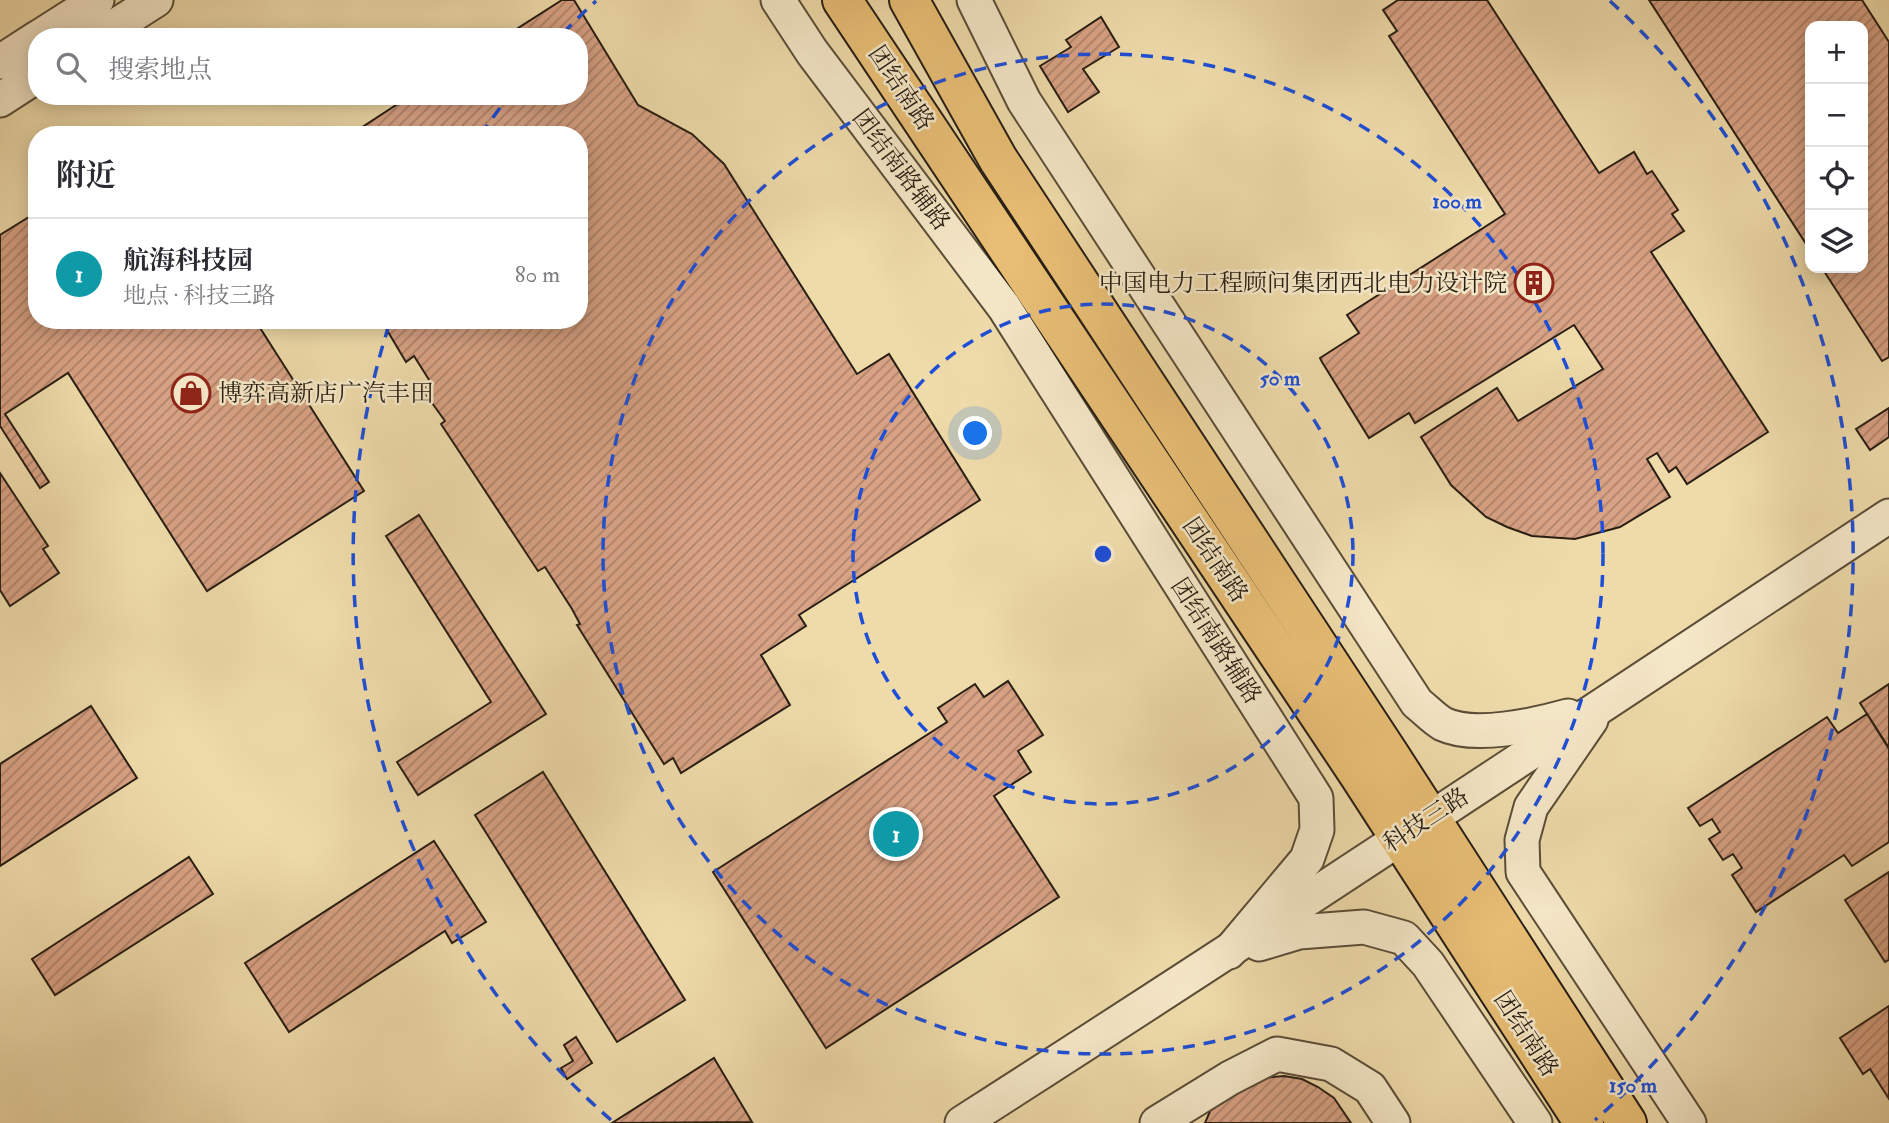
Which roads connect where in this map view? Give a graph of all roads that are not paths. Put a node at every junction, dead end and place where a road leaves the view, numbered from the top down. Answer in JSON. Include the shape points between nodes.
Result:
{"nodes":[{"id":1,"x":96,"y":0,"type":"edge"},
{"id":2,"x":156,"y":0,"type":"edge"},
{"id":3,"x":778,"y":0,"type":"edge"},
{"id":4,"x":842,"y":0,"type":"edge"},
{"id":5,"x":909,"y":0,"type":"edge"},
{"id":6,"x":974,"y":0,"type":"edge"},
{"id":7,"x":53,"y":28,"type":"edge"},
{"id":8,"x":112,"y":28,"type":"edge"},
{"id":9,"x":28,"y":44,"type":"edge"},
{"id":10,"x":0,"y":62,"type":"edge"},
{"id":11,"x":28,"y":82,"type":"edge"},
{"id":12,"x":0,"y":100,"type":"edge"},
{"id":13,"x":1889,"y":516,"type":"edge"},
{"id":14,"x":1600,"y":706,"type":"junction"},
{"id":15,"x":1415,"y":827,"type":"junction"},
{"id":16,"x":1229,"y":952,"type":"junction"},
{"id":17,"x":962,"y":1123,"type":"edge"},
{"id":18,"x":1157,"y":1123,"type":"edge"},
{"id":19,"x":1393,"y":1123,"type":"edge"},
{"id":20,"x":1535,"y":1123,"type":"edge"},
{"id":21,"x":1584,"y":1123,"type":"edge"},
{"id":22,"x":1627,"y":1123,"type":"edge"},
{"id":23,"x":1689,"y":1123,"type":"edge"}],
"edges":[{"from":1,"to":7,"type":"street"},
{"from":2,"to":8,"type":"street"},
{"from":3,"to":16,"type":"street","name":"团结南路辅路","via":[[1004,307],[1316,798],[1317,830],[1307,859]]},
{"from":4,"to":15,"type":"main road","name":"团结南路"},
{"from":5,"to":15,"type":"main road","name":"团结南路","via":[[998,159]]},
{"from":6,"to":14,"type":"street","via":[[1024,101],[1418,703],[1445,724],[1484,730],[1526,728]]},
{"from":9,"to":10,"type":"street"},
{"from":11,"to":12,"type":"street"},
{"from":13,"to":14,"type":"street","name":"科技三路"},
{"from":14,"to":15,"type":"street","name":"科技三路"},
{"from":14,"to":23,"type":"street","via":[[1531,807],[1522,840],[1523,872]]},
{"from":15,"to":16,"type":"street","name":"科技三路"},
{"from":15,"to":21,"type":"main road","name":"团结南路"},
{"from":15,"to":22,"type":"main road","name":"团结南路"},
{"from":16,"to":17,"type":"street","name":"科技三路"},
{"from":16,"to":20,"type":"street","via":[[1324,929],[1364,927],[1404,938],[1428,964]]},
{"from":18,"to":19,"type":"street","via":[[1277,1055],[1331,1064],[1370,1088]]}]}
